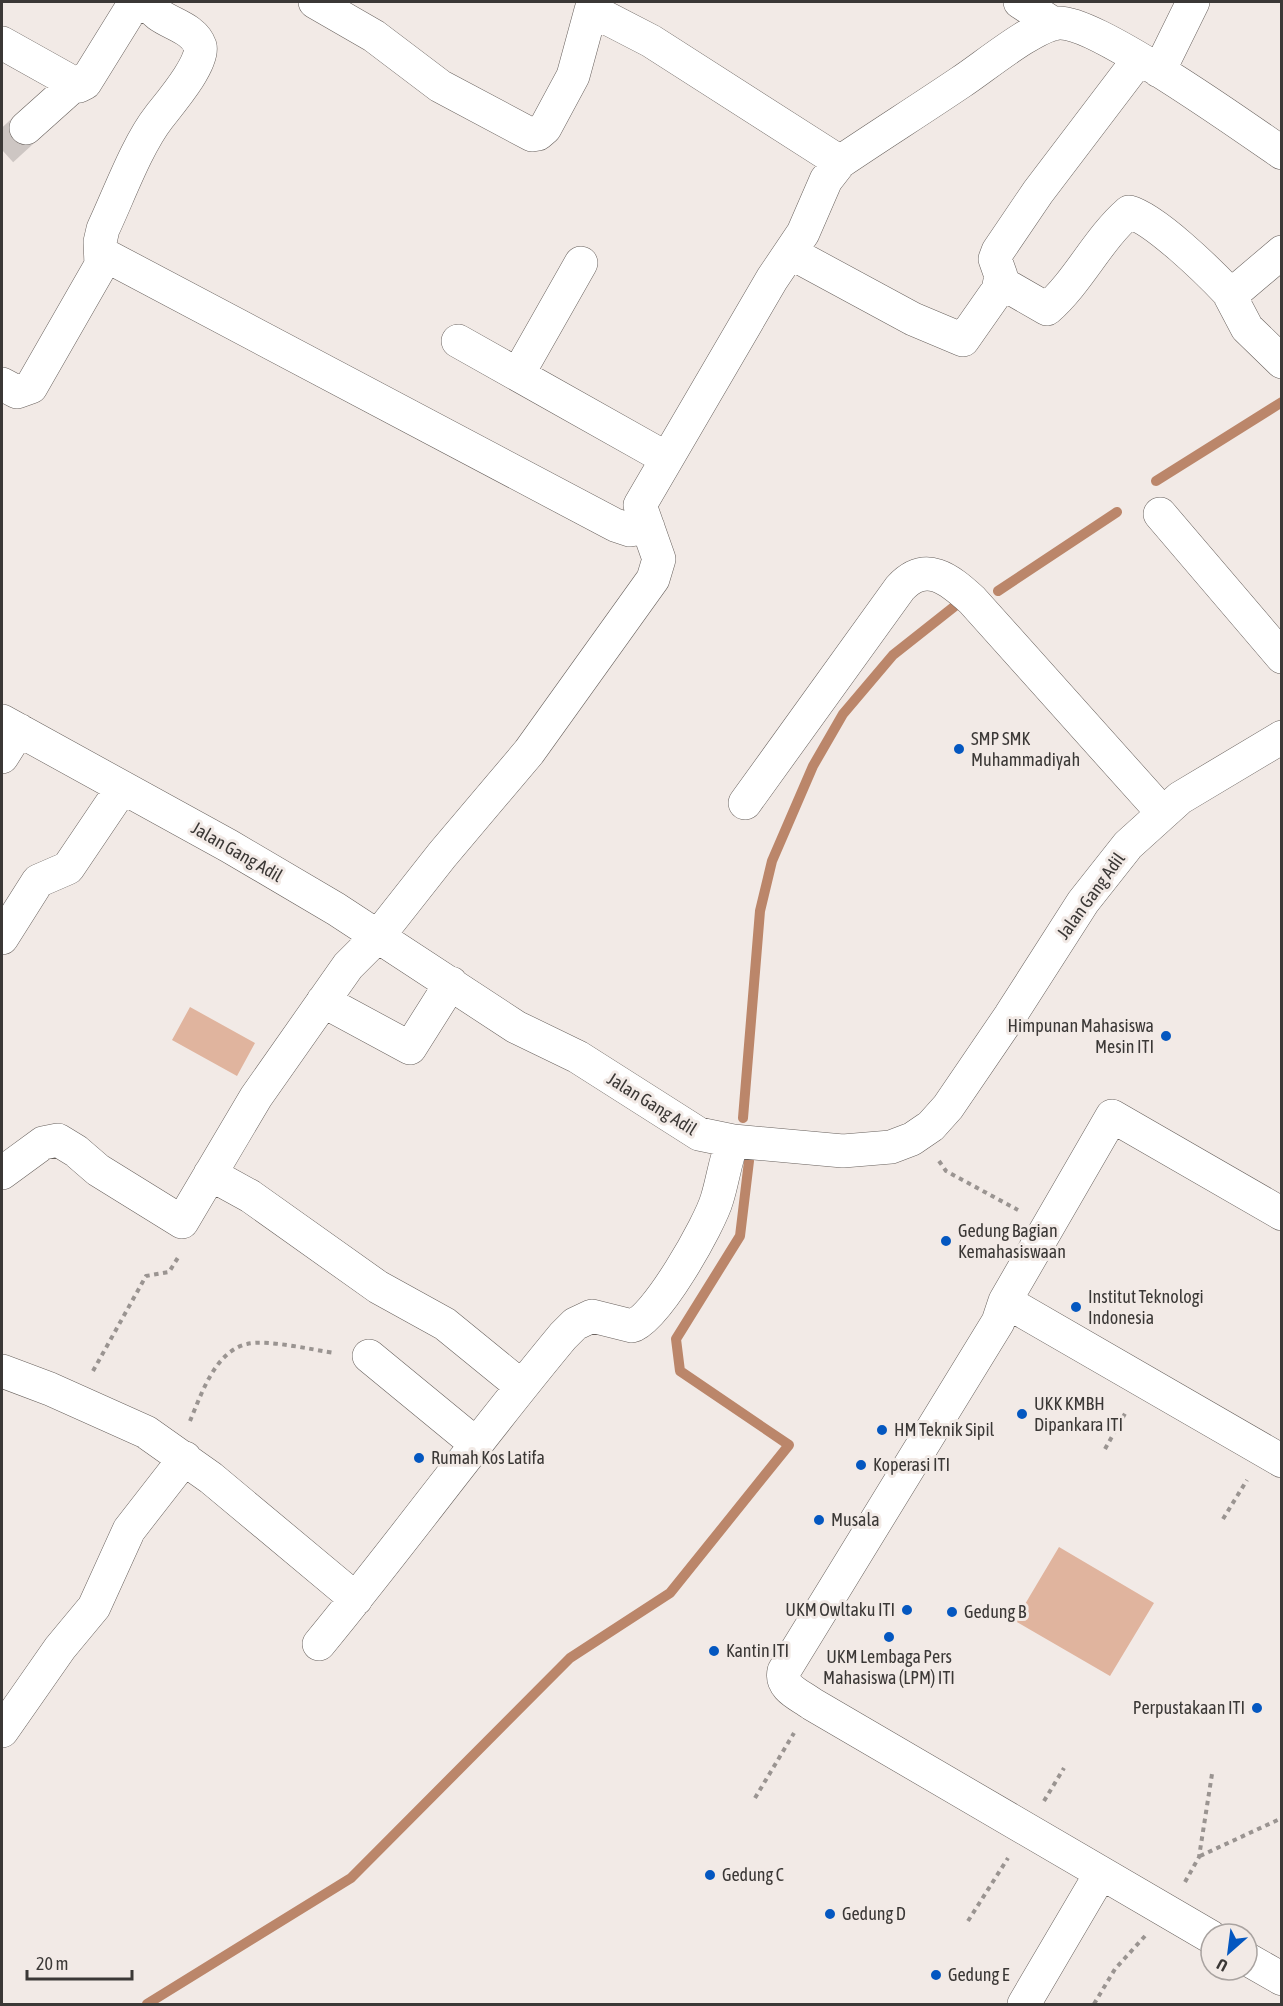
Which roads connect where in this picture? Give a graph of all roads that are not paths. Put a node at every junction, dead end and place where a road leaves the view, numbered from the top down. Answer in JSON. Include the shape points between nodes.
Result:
{"nodes":[{"id":1,"x":142,"y":2,"type":"edge"},
{"id":2,"x":149,"y":2,"type":"edge"},
{"id":3,"x":315,"y":2,"type":"edge"},
{"id":4,"x":1020,"y":2,"type":"edge"},
{"id":5,"x":1192,"y":2,"type":"edge"},
{"id":6,"x":1054,"y":24,"type":"junction"},
{"id":7,"x":2,"y":43,"type":"edge"},
{"id":8,"x":1149,"y":65,"type":"junction"},
{"id":9,"x":74,"y":85,"type":"junction"},
{"id":10,"x":26,"y":128,"type":"tunnel mouth"},
{"id":11,"x":1280,"y":148,"type":"edge"},
{"id":12,"x":840,"y":162,"type":"junction"},
{"id":13,"x":781,"y":248,"type":"junction"},
{"id":14,"x":1281,"y":252,"type":"edge"},
{"id":15,"x":101,"y":253,"type":"junction"},
{"id":16,"x":581,"y":262,"type":"dead end"},
{"id":17,"x":1000,"y":282,"type":"junction"},
{"id":18,"x":1228,"y":292,"type":"junction"},
{"id":19,"x":458,"y":341,"type":"dead end"},
{"id":20,"x":1281,"y":362,"type":"edge"},
{"id":21,"x":518,"y":374,"type":"junction"},
{"id":22,"x":2,"y":384,"type":"edge"},
{"id":23,"x":657,"y":453,"type":"junction"},
{"id":24,"x":1160,"y":514,"type":"dead end"},
{"id":25,"x":648,"y":527,"type":"junction"},
{"id":26,"x":1281,"y":657,"type":"edge"},
{"id":27,"x":10,"y":726,"type":"edge"},
{"id":28,"x":1281,"y":737,"type":"edge"},
{"id":29,"x":2,"y":758,"type":"edge"},
{"id":30,"x":122,"y":788,"type":"junction"},
{"id":31,"x":745,"y":803,"type":"dead end"},
{"id":32,"x":1162,"y":812,"type":"junction"},
{"id":33,"x":379,"y":935,"type":"junction"},
{"id":34,"x":2,"y":938,"type":"edge"},
{"id":35,"x":451,"y":983,"type":"junction"},
{"id":36,"x":323,"y":1001,"type":"junction"},
{"id":37,"x":748,"y":1143,"type":"junction"},
{"id":38,"x":2,"y":1173,"type":"edge"},
{"id":39,"x":210,"y":1174,"type":"junction"},
{"id":40,"x":1281,"y":1214,"type":"edge"},
{"id":41,"x":1005,"y":1300,"type":"junction"},
{"id":42,"x":369,"y":1356,"type":"road end"},
{"id":43,"x":2,"y":1371,"type":"edge"},
{"id":44,"x":521,"y":1386,"type":"junction"},
{"id":45,"x":476,"y":1444,"type":"junction"},
{"id":46,"x":180,"y":1454,"type":"junction"},
{"id":47,"x":1273,"y":1456,"type":"edge"},
{"id":48,"x":356,"y":1599,"type":"junction"},
{"id":49,"x":319,"y":1644,"type":"dead end"},
{"id":50,"x":2,"y":1731,"type":"edge"},
{"id":51,"x":1101,"y":1873,"type":"junction"},
{"id":52,"x":1199,"y":1930,"type":"edge"},
{"id":53,"x":1259,"y":1966,"type":"edge"},
{"id":54,"x":1281,"y":1979,"type":"edge"},
{"id":55,"x":1024,"y":2004,"type":"edge"}],
"edges":[{"from":1,"to":9,"type":"street","via":[[129,12],[85,83]]},
{"from":2,"to":15,"type":"street","via":[[159,14],[192,35],[201,50],[180,90],[150,130],[103,228]]},
{"from":3,"to":12,"type":"street","via":[[374,36],[440,86],[532,135],[545,128],[573,76],[591,10],[651,41]]},
{"from":4,"to":6,"type":"street"},
{"from":5,"to":8,"type":"street"},
{"from":6,"to":8,"type":"street","via":[[1081,28]]},
{"from":6,"to":12,"type":"street","via":[[1003,53]]},
{"from":7,"to":9,"type":"street"},
{"from":8,"to":11,"type":"street"},
{"from":8,"to":17,"type":"street","via":[[1038,192],[998,251],[995,259],[1001,272]]},
{"from":9,"to":10,"type":"street"},
{"from":12,"to":13,"type":"street"},
{"from":13,"to":17,"type":"street","via":[[913,319],[963,340],[994,297]]},
{"from":13,"to":23,"type":"street","via":[[772,279]]},
{"from":14,"to":18,"type":"street","via":[[1236,291]]},
{"from":15,"to":22,"type":"street","via":[[101,265],[31,387],[17,392]]},
{"from":15,"to":25,"type":"street","via":[[615,525],[630,530]]},
{"from":16,"to":21,"type":"street"},
{"from":17,"to":18,"type":"street","via":[[1047,309],[1131,212],[1180,246]]},
{"from":18,"to":20,"type":"street","via":[[1247,328]]},
{"from":19,"to":21,"type":"street"},
{"from":21,"to":23,"type":"street"},
{"from":23,"to":25,"type":"street","via":[[640,505]]},
{"from":24,"to":26,"type":"street"},
{"from":25,"to":33,"type":"street","via":[[659,559],[653,579],[529,752]]},
{"from":27,"to":29,"type":"street"},
{"from":27,"to":30,"type":"street","name":"Jalan Gang Adil"},
{"from":28,"to":32,"type":"street","name":"Jalan Gang Adil"},
{"from":30,"to":33,"type":"street","name":"Jalan Gang Adil","via":[[230,846]]},
{"from":30,"to":34,"type":"street","via":[[68,868],[38,881]]},
{"from":31,"to":32,"type":"street","via":[[900,588],[914,575],[927,573],[947,580],[972,600]]},
{"from":32,"to":37,"type":"street","name":"Jalan Gang Adil","via":[[1093,887],[948,1107],[922,1133],[902,1144],[867,1151]]},
{"from":33,"to":35,"type":"street","name":"Jalan Gang Adil"},
{"from":33,"to":36,"type":"street","via":[[360,951]]},
{"from":35,"to":36,"type":"street","via":[[410,1048]]},
{"from":35,"to":37,"type":"street","name":"Jalan Gang Adil","via":[[516,1027],[578,1057],[679,1124],[699,1134]]},
{"from":36,"to":39,"type":"street","via":[[256,1097]]},
{"from":37,"to":44,"type":"street","via":[[709,1219],[646,1318],[632,1326],[597,1316],[581,1320]]},
{"from":38,"to":39,"type":"street","via":[[42,1143],[58,1140],[182,1222]]},
{"from":39,"to":44,"type":"street","via":[[277,1214],[378,1287],[445,1324]]},
{"from":40,"to":41,"type":"street","via":[[1112,1116]]},
{"from":41,"to":47,"type":"street"},
{"from":41,"to":51,"type":"street","via":[[998,1322],[782,1679],[812,1704]]},
{"from":42,"to":45,"type":"street"},
{"from":43,"to":46,"type":"street","via":[[146,1432]]},
{"from":44,"to":45,"type":"street"},
{"from":45,"to":48,"type":"street"},
{"from":46,"to":48,"type":"street"},
{"from":46,"to":50,"type":"street","via":[[129,1530],[94,1607]]},
{"from":48,"to":49,"type":"street"},
{"from":51,"to":52,"type":"street"},
{"from":51,"to":55,"type":"street"},
{"from":53,"to":54,"type":"street"}]}
